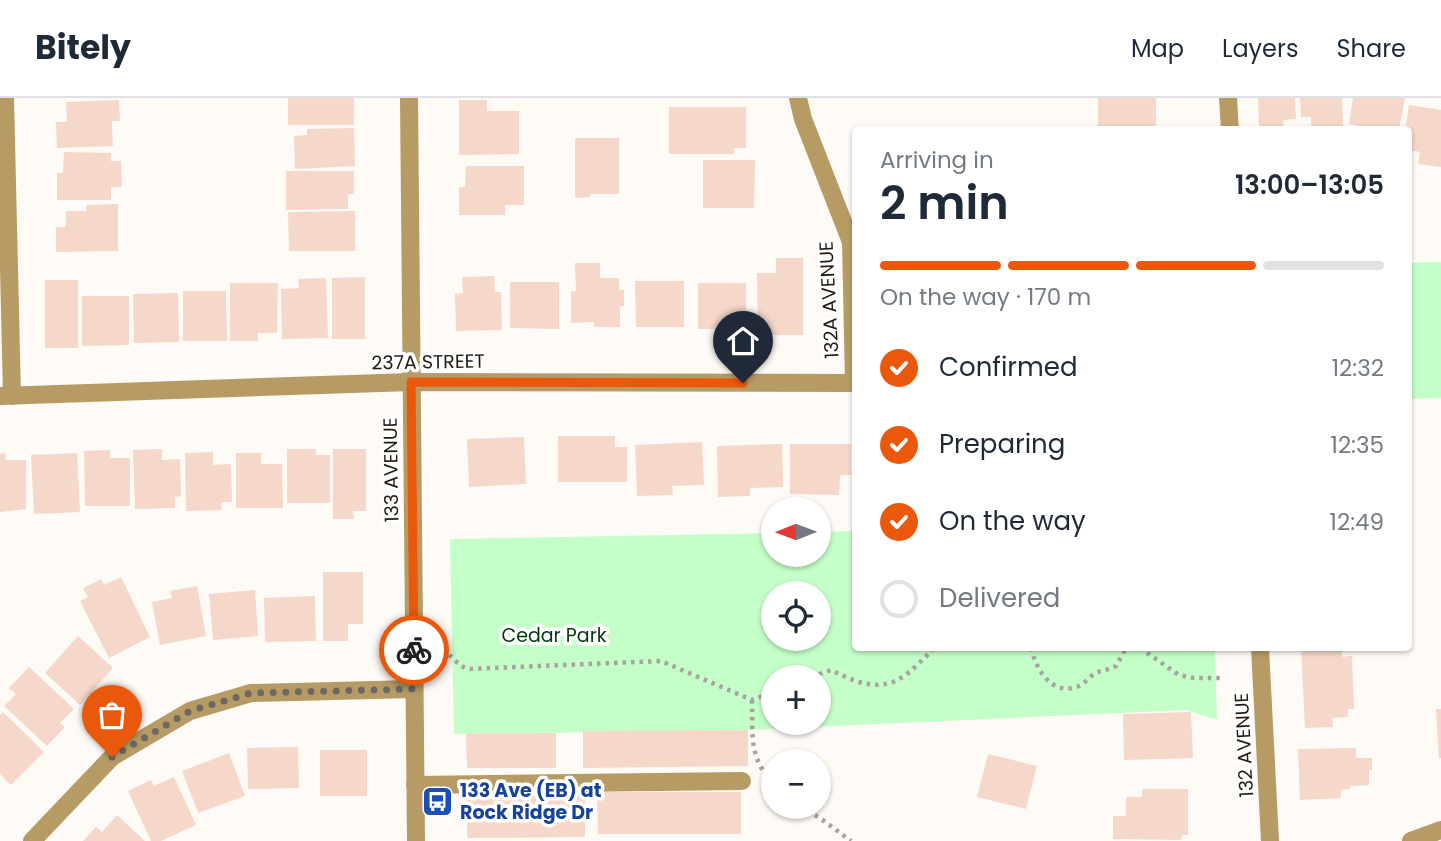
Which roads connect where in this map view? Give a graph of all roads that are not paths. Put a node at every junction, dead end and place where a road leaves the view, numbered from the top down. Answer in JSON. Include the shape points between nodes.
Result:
{"nodes":[{"id":1,"x":5,"y":98,"type":"edge"},
{"id":2,"x":409,"y":98,"type":"edge"},
{"id":3,"x":798,"y":98,"type":"edge"},
{"id":4,"x":1228,"y":98,"type":"edge"},
{"id":5,"x":1230,"y":126,"type":"edge"},
{"id":6,"x":852,"y":298,"type":"edge"},
{"id":7,"x":411,"y":382,"type":"junction"},
{"id":8,"x":852,"y":383,"type":"edge"},
{"id":9,"x":6,"y":396,"type":"edge"},
{"id":10,"x":1260,"y":651,"type":"edge"},
{"id":11,"x":414,"y":689,"type":"junction"},
{"id":12,"x":742,"y":780,"type":"dead end"},
{"id":13,"x":415,"y":785,"type":"junction"},
{"id":14,"x":1441,"y":830,"type":"edge"},
{"id":15,"x":32,"y":841,"type":"edge"},
{"id":16,"x":416,"y":841,"type":"edge"},
{"id":17,"x":1270,"y":841,"type":"edge"},
{"id":18,"x":1411,"y":841,"type":"edge"}],
"edges":[{"from":1,"to":9,"type":"street"},
{"from":2,"to":7,"type":"street","name":"133 AVENUE"},
{"from":3,"to":6,"type":"street","name":"132A AVENUE","via":[[850,242]]},
{"from":4,"to":5,"type":"street"},
{"from":7,"to":8,"type":"street","name":"237A STREET"},
{"from":7,"to":9,"type":"street","name":"237A STREET"},
{"from":7,"to":11,"type":"street","name":"133 AVENUE"},
{"from":10,"to":17,"type":"street","name":"132 AVENUE"},
{"from":11,"to":13,"type":"street","name":"133 AVENUE"},
{"from":11,"to":15,"type":"street","via":[[251,693],[190,711],[112,757]]},
{"from":12,"to":13,"type":"street"},
{"from":13,"to":16,"type":"street","name":"133 AVENUE"},
{"from":14,"to":18,"type":"street"}]}
